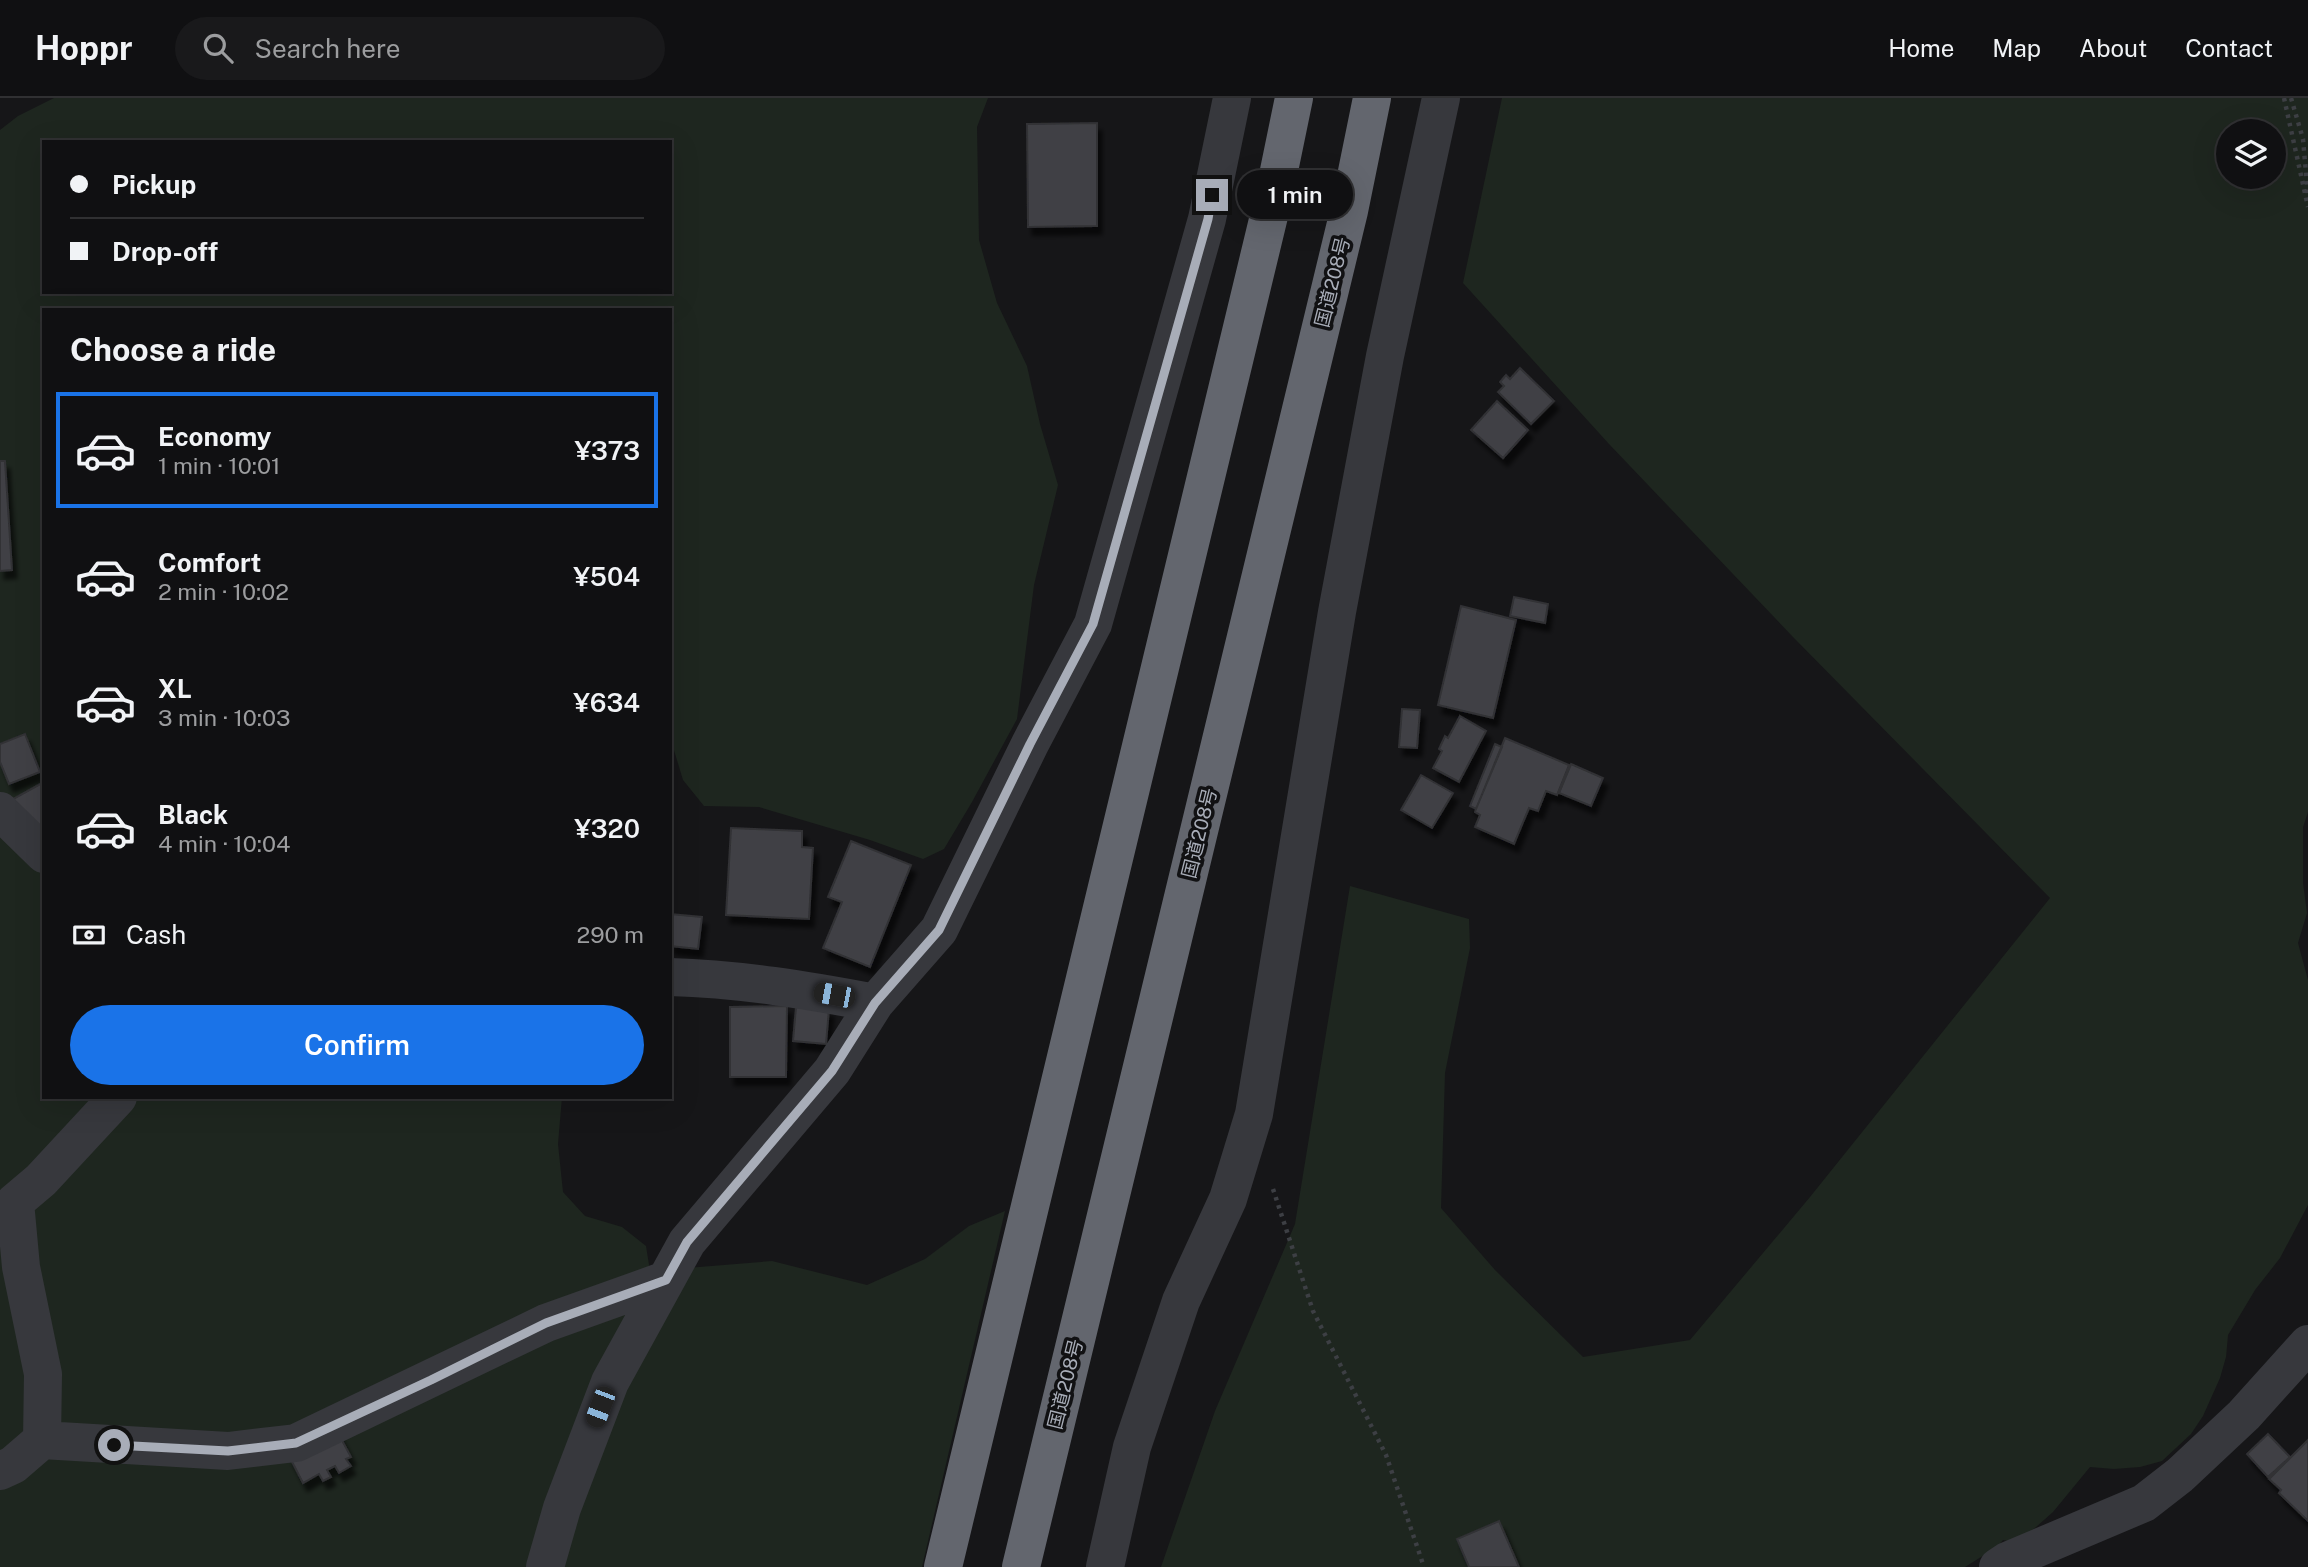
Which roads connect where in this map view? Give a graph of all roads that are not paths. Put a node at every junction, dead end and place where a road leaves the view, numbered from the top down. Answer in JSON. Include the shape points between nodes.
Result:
{"nodes":[{"id":1,"x":1232,"y":98,"type":"edge"},
{"id":2,"x":1294,"y":98,"type":"edge"},
{"id":3,"x":1371,"y":98,"type":"edge"},
{"id":4,"x":1441,"y":98,"type":"edge"},
{"id":5,"x":0,"y":811,"type":"edge"},
{"id":6,"x":42,"y":852,"type":"edge"},
{"id":7,"x":672,"y":977,"type":"edge"},
{"id":8,"x":875,"y":1003,"type":"junction"},
{"id":9,"x":116,"y":1099,"type":"edge"},
{"id":10,"x":666,"y":1280,"type":"junction"},
{"id":11,"x":2308,"y":1344,"type":"edge"},
{"id":12,"x":42,"y":1440,"type":"junction"},
{"id":13,"x":0,"y":1471,"type":"edge"},
{"id":14,"x":545,"y":1567,"type":"edge"},
{"id":15,"x":943,"y":1567,"type":"edge"},
{"id":16,"x":1021,"y":1567,"type":"edge"},
{"id":17,"x":1105,"y":1567,"type":"edge"},
{"id":18,"x":1998,"y":1567,"type":"edge"}],
"edges":[{"from":1,"to":8,"type":"street","via":[[1208,219],[1093,624],[939,930]]},
{"from":2,"to":15,"type":"highway"},
{"from":3,"to":16,"type":"highway","name":"国道208号","via":[[1349,211]]},
{"from":4,"to":17,"type":"street","via":[[1385,355],[1337,612],[1254,1114],[1228,1199],[1181,1301],[1132,1447]]},
{"from":5,"to":6,"type":"street"},
{"from":7,"to":8,"type":"street","via":[[720,978]]},
{"from":8,"to":10,"type":"street","via":[[832,1071],[687,1242]]},
{"from":9,"to":12,"type":"street","via":[[15,1202],[22,1267],[43,1374]]},
{"from":10,"to":12,"type":"street","via":[[546,1323],[296,1443],[228,1451]]},
{"from":10,"to":14,"type":"street","via":[[610,1382],[562,1507]]},
{"from":11,"to":18,"type":"street","via":[[2244,1415],[2144,1503]]},
{"from":12,"to":13,"type":"street"}]}
